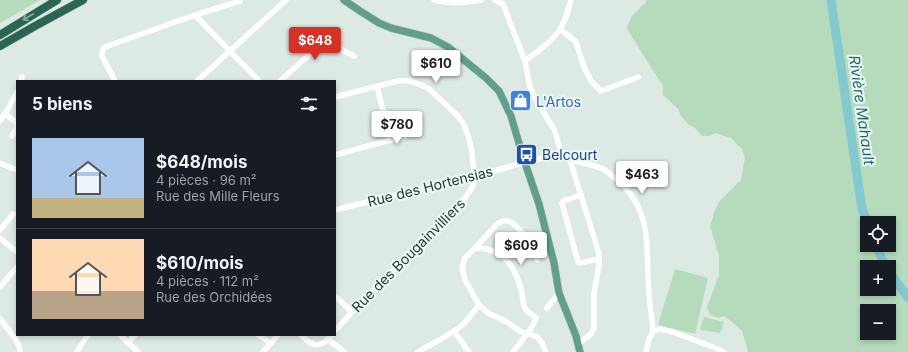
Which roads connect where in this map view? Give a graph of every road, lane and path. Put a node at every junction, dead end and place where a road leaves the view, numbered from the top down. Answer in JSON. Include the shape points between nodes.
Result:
{"nodes":[{"id":1,"x":58,"y":0,"type":"edge"},
{"id":2,"x":78,"y":0,"type":"edge"},
{"id":3,"x":83,"y":0,"type":"edge"},
{"id":4,"x":286,"y":0,"type":"edge"},
{"id":5,"x":344,"y":0,"type":"edge"},
{"id":6,"x":434,"y":0,"type":"edge"},
{"id":7,"x":481,"y":0,"type":"edge"},
{"id":8,"x":495,"y":0,"type":"edge"},
{"id":9,"x":571,"y":0,"type":"edge"},
{"id":10,"x":240,"y":1,"type":"dead end"},
{"id":11,"x":195,"y":15,"type":"junction"},
{"id":12,"x":560,"y":29,"type":"junction"},
{"id":13,"x":0,"y":34,"type":"edge"},
{"id":14,"x":0,"y":46,"type":"edge"},
{"id":15,"x":230,"y":51,"type":"junction"},
{"id":16,"x":354,"y":56,"type":"dead end"},
{"id":17,"x":525,"y":61,"type":"junction"},
{"id":18,"x":638,"y":77,"type":"dead end"},
{"id":19,"x":114,"y":80,"type":"edge"},
{"id":20,"x":198,"y":80,"type":"edge"},
{"id":21,"x":258,"y":80,"type":"edge"},
{"id":22,"x":281,"y":80,"type":"edge"},
{"id":23,"x":377,"y":86,"type":"junction"},
{"id":24,"x":16,"y":94,"type":"edge"},
{"id":25,"x":336,"y":96,"type":"edge"},
{"id":26,"x":5,"y":114,"type":"junction"},
{"id":27,"x":0,"y":121,"type":"edge"},
{"id":28,"x":16,"y":122,"type":"edge"},
{"id":29,"x":16,"y":127,"type":"edge"},
{"id":30,"x":12,"y":136,"type":"dead end"},
{"id":31,"x":406,"y":136,"type":"dead end"},
{"id":32,"x":390,"y":140,"type":"junction"},
{"id":33,"x":561,"y":153,"type":"junction"},
{"id":34,"x":336,"y":155,"type":"edge"},
{"id":35,"x":570,"y":160,"type":"junction"},
{"id":36,"x":0,"y":163,"type":"edge"},
{"id":37,"x":525,"y":163,"type":"junction"},
{"id":38,"x":16,"y":170,"type":"edge"},
{"id":39,"x":475,"y":176,"type":"junction"},
{"id":40,"x":581,"y":195,"type":"junction"},
{"id":41,"x":336,"y":210,"type":"edge"},
{"id":42,"x":13,"y":214,"type":"dead end"},
{"id":43,"x":0,"y":230,"type":"edge"},
{"id":44,"x":0,"y":238,"type":"edge"},
{"id":45,"x":475,"y":248,"type":"junction"},
{"id":46,"x":16,"y":251,"type":"edge"},
{"id":47,"x":599,"y":259,"type":"junction"},
{"id":48,"x":537,"y":260,"type":"dead end"},
{"id":49,"x":16,"y":268,"type":"edge"},
{"id":50,"x":11,"y":274,"type":"junction"},
{"id":51,"x":16,"y":278,"type":"edge"},
{"id":52,"x":0,"y":287,"type":"edge"},
{"id":53,"x":559,"y":293,"type":"junction"},
{"id":54,"x":336,"y":297,"type":"edge"},
{"id":55,"x":479,"y":305,"type":"junction"},
{"id":56,"x":547,"y":308,"type":"dead end"},
{"id":57,"x":352,"y":312,"type":"junction"},
{"id":58,"x":0,"y":319,"type":"edge"},
{"id":59,"x":336,"y":330,"type":"edge"},
{"id":60,"x":454,"y":331,"type":"junction"},
{"id":61,"x":654,"y":331,"type":"junction"},
{"id":62,"x":527,"y":333,"type":"junction"},
{"id":63,"x":87,"y":336,"type":"edge"},
{"id":64,"x":121,"y":336,"type":"edge"},
{"id":65,"x":134,"y":336,"type":"edge"},
{"id":66,"x":260,"y":336,"type":"edge"},
{"id":67,"x":277,"y":336,"type":"edge"},
{"id":68,"x":302,"y":336,"type":"edge"},
{"id":69,"x":330,"y":337,"type":"edge"},
{"id":70,"x":128,"y":343,"type":"junction"},
{"id":71,"x":271,"y":343,"type":"junction"},
{"id":72,"x":579,"y":343,"type":"junction"},
{"id":73,"x":420,"y":351,"type":"edge"},
{"id":74,"x":20,"y":352,"type":"edge"},
{"id":75,"x":77,"y":352,"type":"edge"},
{"id":76,"x":138,"y":352,"type":"edge"},
{"id":77,"x":265,"y":352,"type":"edge"},
{"id":78,"x":344,"y":352,"type":"edge"},
{"id":79,"x":469,"y":352,"type":"edge"},
{"id":80,"x":513,"y":352,"type":"edge"},
{"id":81,"x":546,"y":352,"type":"edge"},
{"id":82,"x":580,"y":352,"type":"edge"},
{"id":83,"x":646,"y":352,"type":"edge"},
{"id":84,"x":724,"y":352,"type":"edge"}],
"edges":[{"from":1,"to":13,"type":"highway","one_way":true},
{"from":2,"to":14,"type":"highway"},
{"from":3,"to":14,"type":"highway"},
{"from":4,"to":15,"type":"street"},
{"from":5,"to":37,"type":"main road","via":[[379,23],[431,38],[448,47],[486,78],[499,91],[511,116]]},
{"from":6,"to":7,"type":"street","via":[[462,4]]},
{"from":8,"to":17,"type":"street","via":[[506,9]]},
{"from":9,"to":12,"type":"street"},
{"from":10,"to":11,"type":"street"},
{"from":11,"to":15,"type":"street"},
{"from":11,"to":19,"type":"street","via":[[105,47],[102,56]]},
{"from":12,"to":17,"type":"street","via":[[542,49]]},
{"from":12,"to":18,"type":"street","via":[[575,41],[591,81],[601,91]]},
{"from":15,"to":20,"type":"street"},
{"from":15,"to":21,"type":"street"},
{"from":16,"to":22,"type":"street","via":[[334,46],[323,45]]},
{"from":17,"to":33,"type":"street","via":[[530,87],[555,131]]},
{"from":23,"to":25,"type":"street"},
{"from":23,"to":32,"type":"street"},
{"from":23,"to":39,"type":"street","via":[[398,81],[420,84],[458,116],[468,135]]},
{"from":24,"to":26,"type":"street"},
{"from":26,"to":27,"type":"street"},
{"from":26,"to":28,"type":"street"},
{"from":29,"to":30,"type":"street"},
{"from":31,"to":32,"type":"street"},
{"from":32,"to":34,"type":"street"},
{"from":33,"to":35,"type":"street"},
{"from":33,"to":37,"type":"street","name":"Rue des Hortensias"},
{"from":35,"to":40,"type":"street"},
{"from":35,"to":61,"type":"street","via":[[591,164],[603,170],[629,191],[638,205],[644,219]]},
{"from":36,"to":38,"type":"street"},
{"from":37,"to":39,"type":"street","name":"Rue des Hortensias"},
{"from":37,"to":53,"type":"main road","via":[[546,229]]},
{"from":39,"to":41,"type":"street","name":"Rue des Hortensias"},
{"from":39,"to":57,"type":"street","name":"Rue des Bougainvilliers","via":[[472,188],[462,202]]},
{"from":40,"to":47,"type":"street"},
{"from":40,"to":47,"type":"street","via":[[562,203],[578,262]]},
{"from":42,"to":43,"type":"street"},
{"from":44,"to":46,"type":"street"},
{"from":45,"to":48,"type":"street","via":[[498,223],[508,221],[519,228],[533,248]]},
{"from":45,"to":55,"type":"street","via":[[465,258],[462,268],[465,280]]},
{"from":45,"to":62,"type":"street","via":[[495,252],[511,266],[521,287],[524,306],[536,318]]},
{"from":47,"to":72,"type":"street","via":[[594,293],[594,329]]},
{"from":49,"to":50,"type":"street"},
{"from":50,"to":51,"type":"street"},
{"from":50,"to":52,"type":"street"},
{"from":53,"to":56,"type":"street"},
{"from":53,"to":72,"type":"main road"},
{"from":54,"to":57,"type":"street"},
{"from":55,"to":60,"type":"street"},
{"from":55,"to":62,"type":"street","via":[[488,313]]},
{"from":57,"to":59,"type":"street","name":"Rue des Bougainvilliers"},
{"from":58,"to":74,"type":"street","via":[[18,342]]},
{"from":60,"to":73,"type":"street"},
{"from":60,"to":79,"type":"street"},
{"from":61,"to":83,"type":"street"},
{"from":61,"to":84,"type":"street","via":[[660,329],[673,332]]},
{"from":62,"to":80,"type":"street"},
{"from":62,"to":81,"type":"street","via":[[540,340]]},
{"from":63,"to":75,"type":"street"},
{"from":64,"to":70,"type":"street"},
{"from":65,"to":70,"type":"street"},
{"from":66,"to":71,"type":"street"},
{"from":67,"to":71,"type":"street"},
{"from":68,"to":69,"type":"street","via":[[314,344],[322,344]]},
{"from":69,"to":78,"type":"street"},
{"from":70,"to":76,"type":"street"},
{"from":71,"to":77,"type":"street"},
{"from":72,"to":82,"type":"main road"}]}
